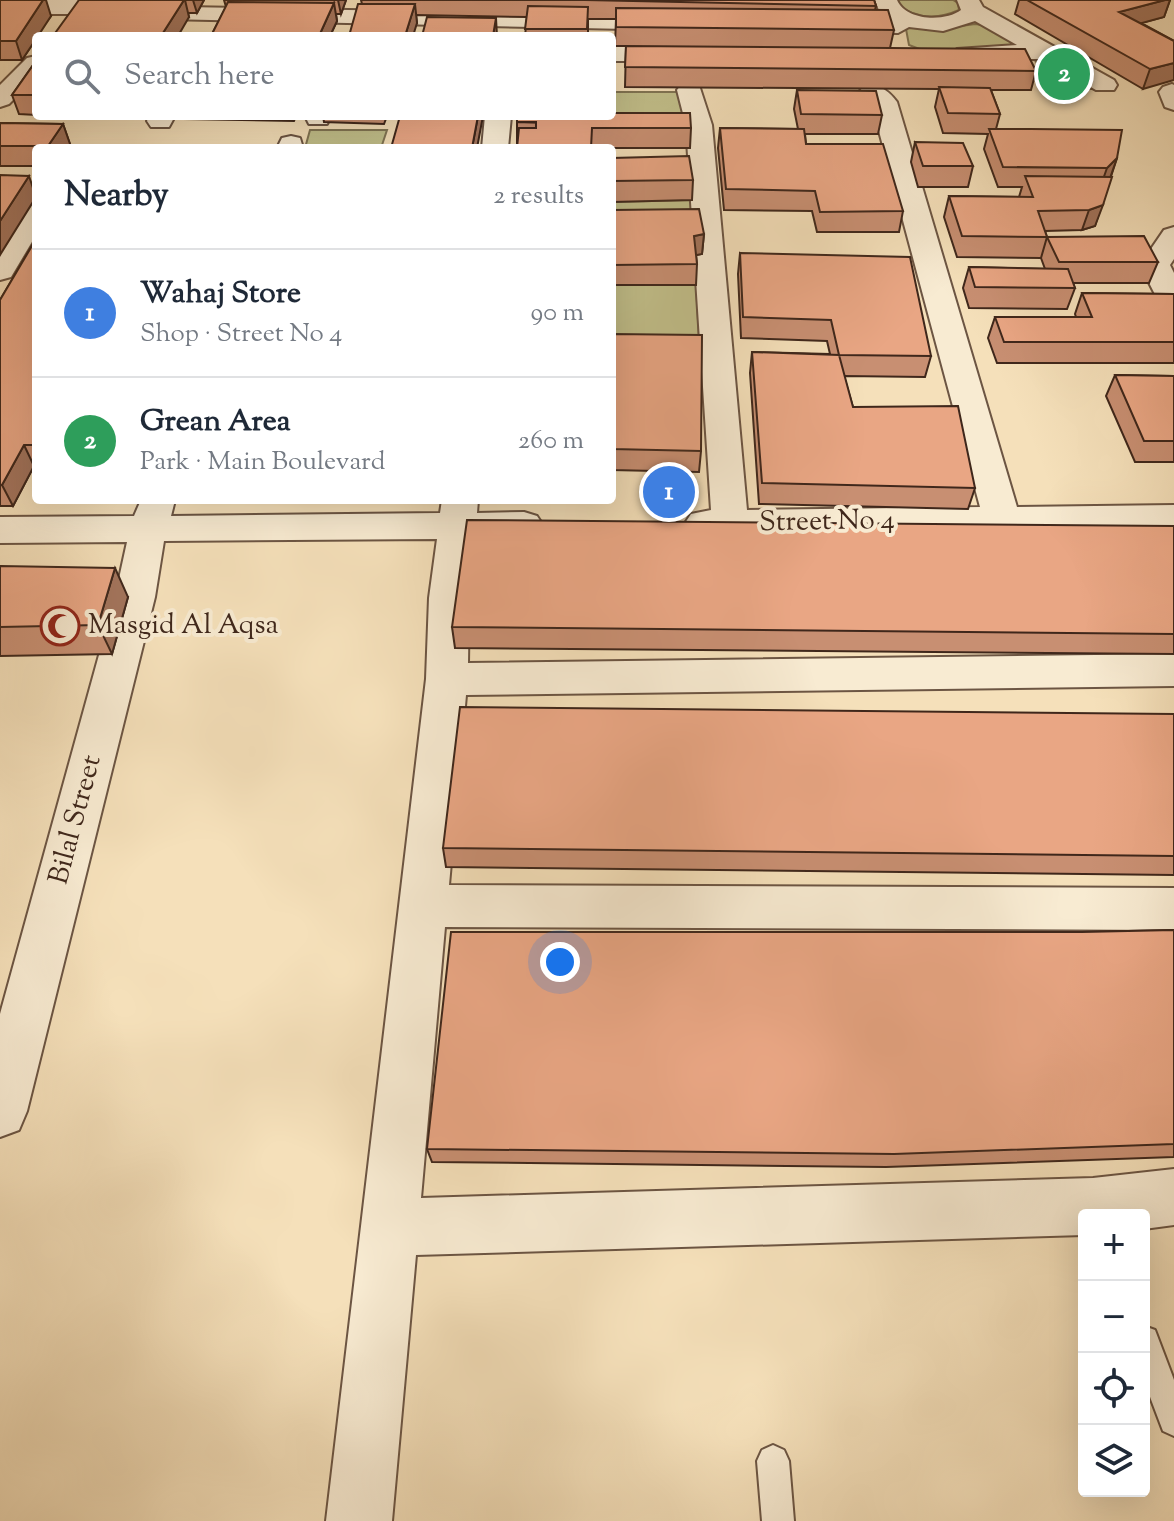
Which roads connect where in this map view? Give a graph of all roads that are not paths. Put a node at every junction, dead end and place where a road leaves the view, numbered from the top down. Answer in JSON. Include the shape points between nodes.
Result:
{"nodes":[{"id":1,"x":974,"y":4,"type":"edge"},
{"id":2,"x":0,"y":7,"type":"edge"},
{"id":3,"x":217,"y":7,"type":"edge"},
{"id":4,"x":886,"y":10,"type":"edge"},
{"id":5,"x":74,"y":11,"type":"edge"},
{"id":6,"x":351,"y":18,"type":"edge"},
{"id":7,"x":695,"y":23,"type":"edge"},
{"id":8,"x":805,"y":25,"type":"edge"},
{"id":9,"x":507,"y":28,"type":"edge"},
{"id":10,"x":205,"y":32,"type":"edge"},
{"id":11,"x":1043,"y":52,"type":"junction"},
{"id":12,"x":616,"y":54,"type":"edge"},
{"id":13,"x":704,"y":54,"type":"edge"},
{"id":14,"x":902,"y":54,"type":"edge"},
{"id":15,"x":945,"y":54,"type":"edge"},
{"id":16,"x":32,"y":66,"type":"edge"},
{"id":17,"x":0,"y":68,"type":"edge"},
{"id":18,"x":32,"y":68,"type":"edge"},
{"id":19,"x":1105,"y":85,"type":"dead end"},
{"id":20,"x":690,"y":90,"type":"edge"},
{"id":21,"x":872,"y":92,"type":"edge"},
{"id":22,"x":0,"y":99,"type":"edge"},
{"id":23,"x":498,"y":120,"type":"edge"},
{"id":24,"x":495,"y":144,"type":"edge"},
{"id":25,"x":32,"y":218,"type":"edge"},
{"id":26,"x":1173,"y":239,"type":"edge"},
{"id":27,"x":0,"y":271,"type":"edge"},
{"id":28,"x":1174,"y":303,"type":"edge"},
{"id":29,"x":458,"y":513,"type":"edge"},
{"id":30,"x":154,"y":514,"type":"edge"},
{"id":31,"x":1174,"y":518,"type":"edge"},
{"id":32,"x":1002,"y":520,"type":"junction"},
{"id":33,"x":669,"y":523,"type":"edge"},
{"id":34,"x":730,"y":523,"type":"junction"},
{"id":35,"x":563,"y":524,"type":"edge"},
{"id":36,"x":0,"y":530,"type":"edge"},
{"id":37,"x":1174,"y":670,"type":"edge"},
{"id":38,"x":447,"y":679,"type":"junction"},
{"id":39,"x":424,"y":906,"type":"junction"},
{"id":40,"x":1174,"y":909,"type":"edge"},
{"id":41,"x":0,"y":1111,"type":"edge"},
{"id":42,"x":1174,"y":1197,"type":"edge"},
{"id":43,"x":1101,"y":1209,"type":"edge"},
{"id":44,"x":1078,"y":1210,"type":"edge"},
{"id":45,"x":392,"y":1227,"type":"junction"},
{"id":46,"x":1149,"y":1353,"type":"edge"},
{"id":47,"x":1174,"y":1420,"type":"edge"},
{"id":48,"x":773,"y":1461,"type":"dead end"},
{"id":49,"x":359,"y":1521,"type":"edge"},
{"id":50,"x":778,"y":1521,"type":"edge"}],
"edges":[{"from":1,"to":4,"type":"street","via":[[961,20],[938,24]]},
{"from":1,"to":11,"type":"street"},
{"from":2,"to":5,"type":"street"},
{"from":3,"to":5,"type":"street"},
{"from":3,"to":6,"type":"street"},
{"from":3,"to":10,"type":"street"},
{"from":4,"to":8,"type":"street"},
{"from":4,"to":14,"type":"street"},
{"from":6,"to":9,"type":"street"},
{"from":7,"to":9,"type":"street"},
{"from":11,"to":15,"type":"street"},
{"from":11,"to":19,"type":"street"},
{"from":12,"to":13,"type":"street"},
{"from":16,"to":17,"type":"street"},
{"from":18,"to":22,"type":"street"},
{"from":20,"to":34,"type":"street","via":[[699,125]]},
{"from":21,"to":32,"type":"street","via":[[884,102]]},
{"from":23,"to":24,"type":"street"},
{"from":25,"to":27,"type":"street"},
{"from":26,"to":28,"type":"street","via":[[1155,265]]},
{"from":29,"to":30,"type":"street"},
{"from":29,"to":35,"type":"street"},
{"from":29,"to":38,"type":"street"},
{"from":30,"to":36,"type":"street"},
{"from":30,"to":41,"type":"street","name":"Bilal Street"},
{"from":31,"to":32,"type":"street","name":"Street No 4"},
{"from":32,"to":34,"type":"street","name":"Street No 4"},
{"from":33,"to":34,"type":"street","name":"Street No 4"},
{"from":37,"to":38,"type":"street"},
{"from":38,"to":39,"type":"street"},
{"from":39,"to":40,"type":"street"},
{"from":39,"to":45,"type":"street"},
{"from":42,"to":43,"type":"street"},
{"from":44,"to":45,"type":"street"},
{"from":45,"to":49,"type":"street"},
{"from":46,"to":47,"type":"lane"},
{"from":48,"to":50,"type":"lane"}]}
